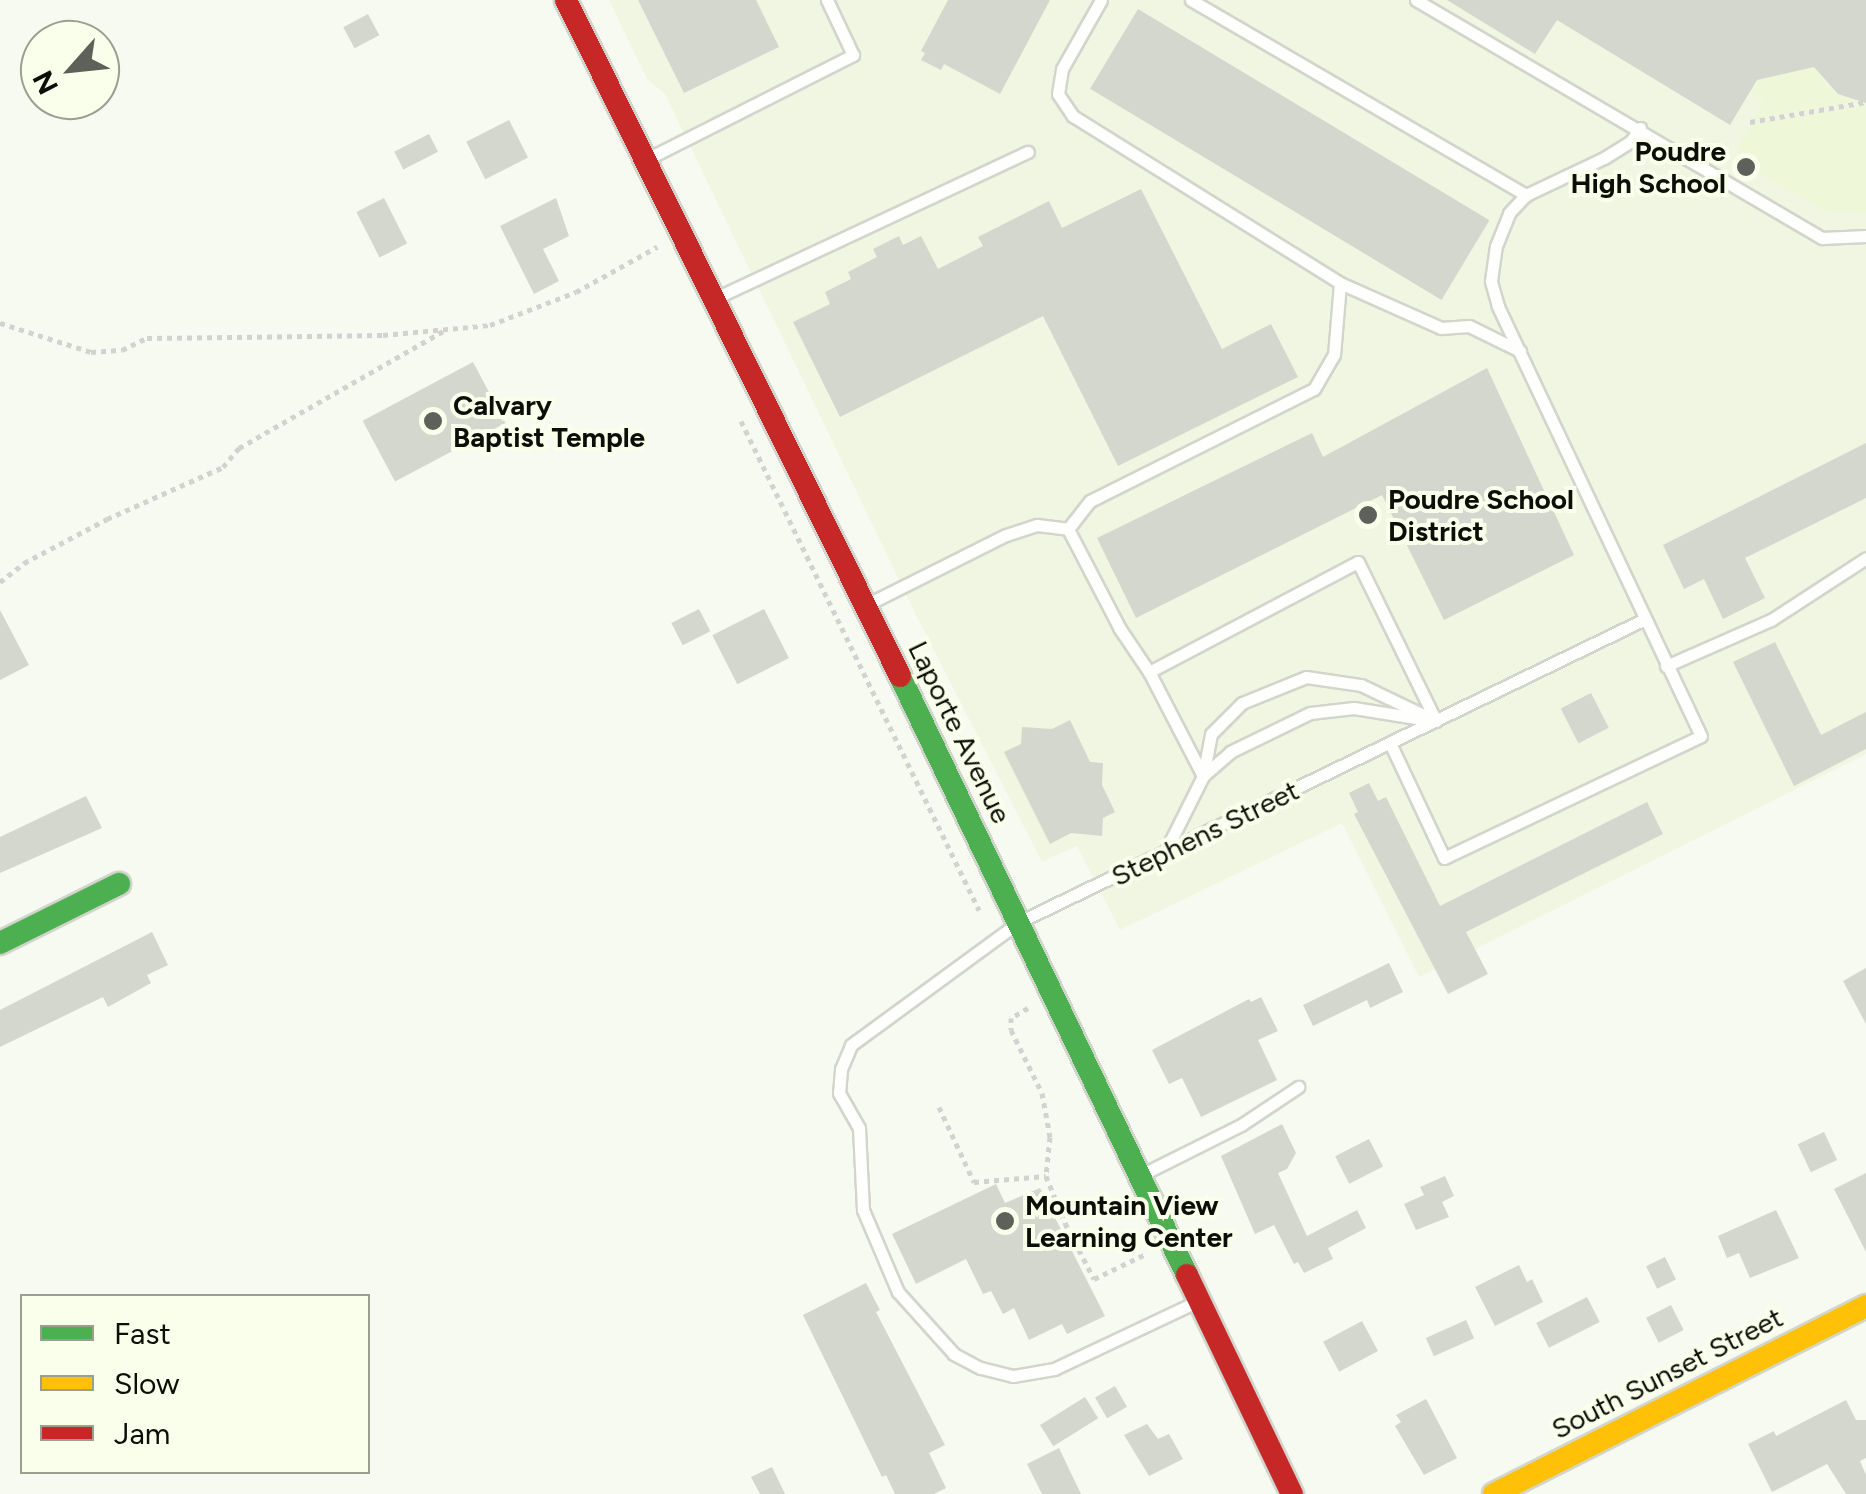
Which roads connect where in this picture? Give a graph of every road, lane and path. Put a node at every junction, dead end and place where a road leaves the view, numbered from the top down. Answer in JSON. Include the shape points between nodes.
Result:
{"nodes":[{"id":1,"x":566,"y":0,"type":"edge"},
{"id":2,"x":828,"y":0,"type":"edge"},
{"id":3,"x":1101,"y":0,"type":"edge"},
{"id":4,"x":1190,"y":0,"type":"edge"},
{"id":5,"x":1416,"y":0,"type":"edge"},
{"id":6,"x":1866,"y":102,"type":"edge"},
{"id":7,"x":1750,"y":122,"type":"dead end"},
{"id":8,"x":1640,"y":128,"type":"junction"},
{"id":9,"x":1028,"y":152,"type":"dead end"},
{"id":10,"x":646,"y":160,"type":"junction"},
{"id":11,"x":1526,"y":196,"type":"junction"},
{"id":12,"x":648,"y":231,"type":"dead end"},
{"id":13,"x":682,"y":234,"type":"junction"},
{"id":14,"x":1866,"y":236,"type":"edge"},
{"id":15,"x":656,"y":248,"type":"junction"},
{"id":16,"x":664,"y":264,"type":"dead end"},
{"id":17,"x":1340,"y":283,"type":"junction"},
{"id":18,"x":714,"y":299,"type":"junction"},
{"id":19,"x":0,"y":322,"type":"edge"},
{"id":20,"x":445,"y":329,"type":"junction"},
{"id":21,"x":1520,"y":351,"type":"junction"},
{"id":22,"x":737,"y":411,"type":"dead end"},
{"id":23,"x":1068,"y":529,"type":"junction"},
{"id":24,"x":1866,"y":558,"type":"edge"},
{"id":25,"x":0,"y":582,"type":"edge"},
{"id":26,"x":866,"y":605,"type":"junction"},
{"id":27,"x":1645,"y":619,"type":"junction"},
{"id":28,"x":1666,"y":666,"type":"junction"},
{"id":29,"x":1149,"y":672,"type":"junction"},
{"id":30,"x":1436,"y":721,"type":"junction"},
{"id":31,"x":1390,"y":743,"type":"junction"},
{"id":32,"x":1203,"y":776,"type":"junction"},
{"id":33,"x":1165,"y":852,"type":"junction"},
{"id":34,"x":119,"y":884,"type":"dead end"},
{"id":35,"x":1019,"y":922,"type":"junction"},
{"id":36,"x":994,"y":940,"type":"junction"},
{"id":37,"x":0,"y":943,"type":"edge"},
{"id":38,"x":1018,"y":992,"type":"dead end"},
{"id":39,"x":1029,"y":1008,"type":"junction"},
{"id":40,"x":1035,"y":1026,"type":"dead end"},
{"id":41,"x":1298,"y":1087,"type":"dead end"},
{"id":42,"x":939,"y":1107,"type":"dead end"},
{"id":43,"x":1142,"y":1175,"type":"junction"},
{"id":44,"x":1046,"y":1176,"type":"junction"},
{"id":45,"x":1153,"y":1268,"type":"dead end"},
{"id":46,"x":1200,"y":1300,"type":"junction"},
{"id":47,"x":1866,"y":1306,"type":"edge"},
{"id":48,"x":1292,"y":1494,"type":"edge"},
{"id":49,"x":1494,"y":1494,"type":"edge"}],
"edges":[{"from":1,"to":10,"type":"street","name":"Laporte Avenue"},
{"from":2,"to":10,"type":"lane","via":[[853,54]]},
{"from":3,"to":17,"type":"lane","via":[[1062,70],[1058,94],[1073,116]]},
{"from":4,"to":11,"type":"lane"},
{"from":5,"to":8,"type":"lane"},
{"from":6,"to":7,"type":"path"},
{"from":8,"to":11,"type":"lane","via":[[1604,158]]},
{"from":8,"to":14,"type":"lane","via":[[1822,238]]},
{"from":9,"to":18,"type":"lane"},
{"from":10,"to":13,"type":"street","name":"Laporte Avenue"},
{"from":11,"to":21,"type":"lane","via":[[1496,246],[1491,281]]},
{"from":12,"to":15,"type":"path"},
{"from":13,"to":15,"type":"path"},
{"from":13,"to":18,"type":"street","name":"Laporte Avenue"},
{"from":15,"to":16,"type":"path"},
{"from":15,"to":20,"type":"path","via":[[514,318]]},
{"from":17,"to":21,"type":"lane","via":[[1441,328],[1469,326]]},
{"from":17,"to":23,"type":"lane","via":[[1334,355],[1314,389],[1090,501]]},
{"from":18,"to":26,"type":"street","name":"Laporte Avenue"},
{"from":19,"to":20,"type":"path","via":[[92,352],[122,350],[147,338]]},
{"from":20,"to":25,"type":"path","via":[[239,448],[222,467],[107,519],[24,562]]},
{"from":21,"to":27,"type":"lane"},
{"from":22,"to":36,"type":"path"},
{"from":23,"to":26,"type":"lane","via":[[1037,525],[1006,534]]},
{"from":23,"to":29,"type":"lane"},
{"from":24,"to":28,"type":"lane","via":[[1771,620]]},
{"from":26,"to":35,"type":"street","name":"Laporte Avenue"},
{"from":27,"to":28,"type":"lane"},
{"from":27,"to":30,"type":"lane","name":"Stephens Street"},
{"from":28,"to":31,"type":"lane","via":[[1701,736],[1444,858]]},
{"from":29,"to":30,"type":"lane","via":[[1358,562]]},
{"from":29,"to":32,"type":"lane"},
{"from":30,"to":31,"type":"lane","name":"Stephens Street"},
{"from":30,"to":32,"type":"lane","via":[[1354,708],[1310,713],[1230,752]]},
{"from":30,"to":32,"type":"lane","via":[[1361,685],[1306,677],[1242,702],[1211,734]]},
{"from":31,"to":33,"type":"lane","name":"Stephens Street"},
{"from":32,"to":33,"type":"lane"},
{"from":33,"to":35,"type":"lane","name":"Stephens Street"},
{"from":34,"to":37,"type":"street"},
{"from":35,"to":36,"type":"lane","name":"Stephens Street"},
{"from":35,"to":43,"type":"street","name":"Laporte Avenue"},
{"from":36,"to":46,"type":"lane","name":"Stephens Street","via":[[850,1044],[840,1069],[840,1093],[859,1128],[863,1210],[898,1292],[954,1354],[1013,1376],[1054,1369]]},
{"from":38,"to":39,"type":"path"},
{"from":39,"to":40,"type":"path"},
{"from":39,"to":44,"type":"path","via":[[1011,1018],[1011,1030],[1048,1117]]},
{"from":41,"to":43,"type":"lane","via":[[1241,1125]]},
{"from":42,"to":44,"type":"path","via":[[974,1182]]},
{"from":43,"to":46,"type":"street","name":"Laporte Avenue"},
{"from":44,"to":45,"type":"path","via":[[1094,1279],[1146,1254]]},
{"from":46,"to":48,"type":"street","name":"Laporte Avenue"},
{"from":47,"to":49,"type":"street","name":"South Sunset Street"}]}
